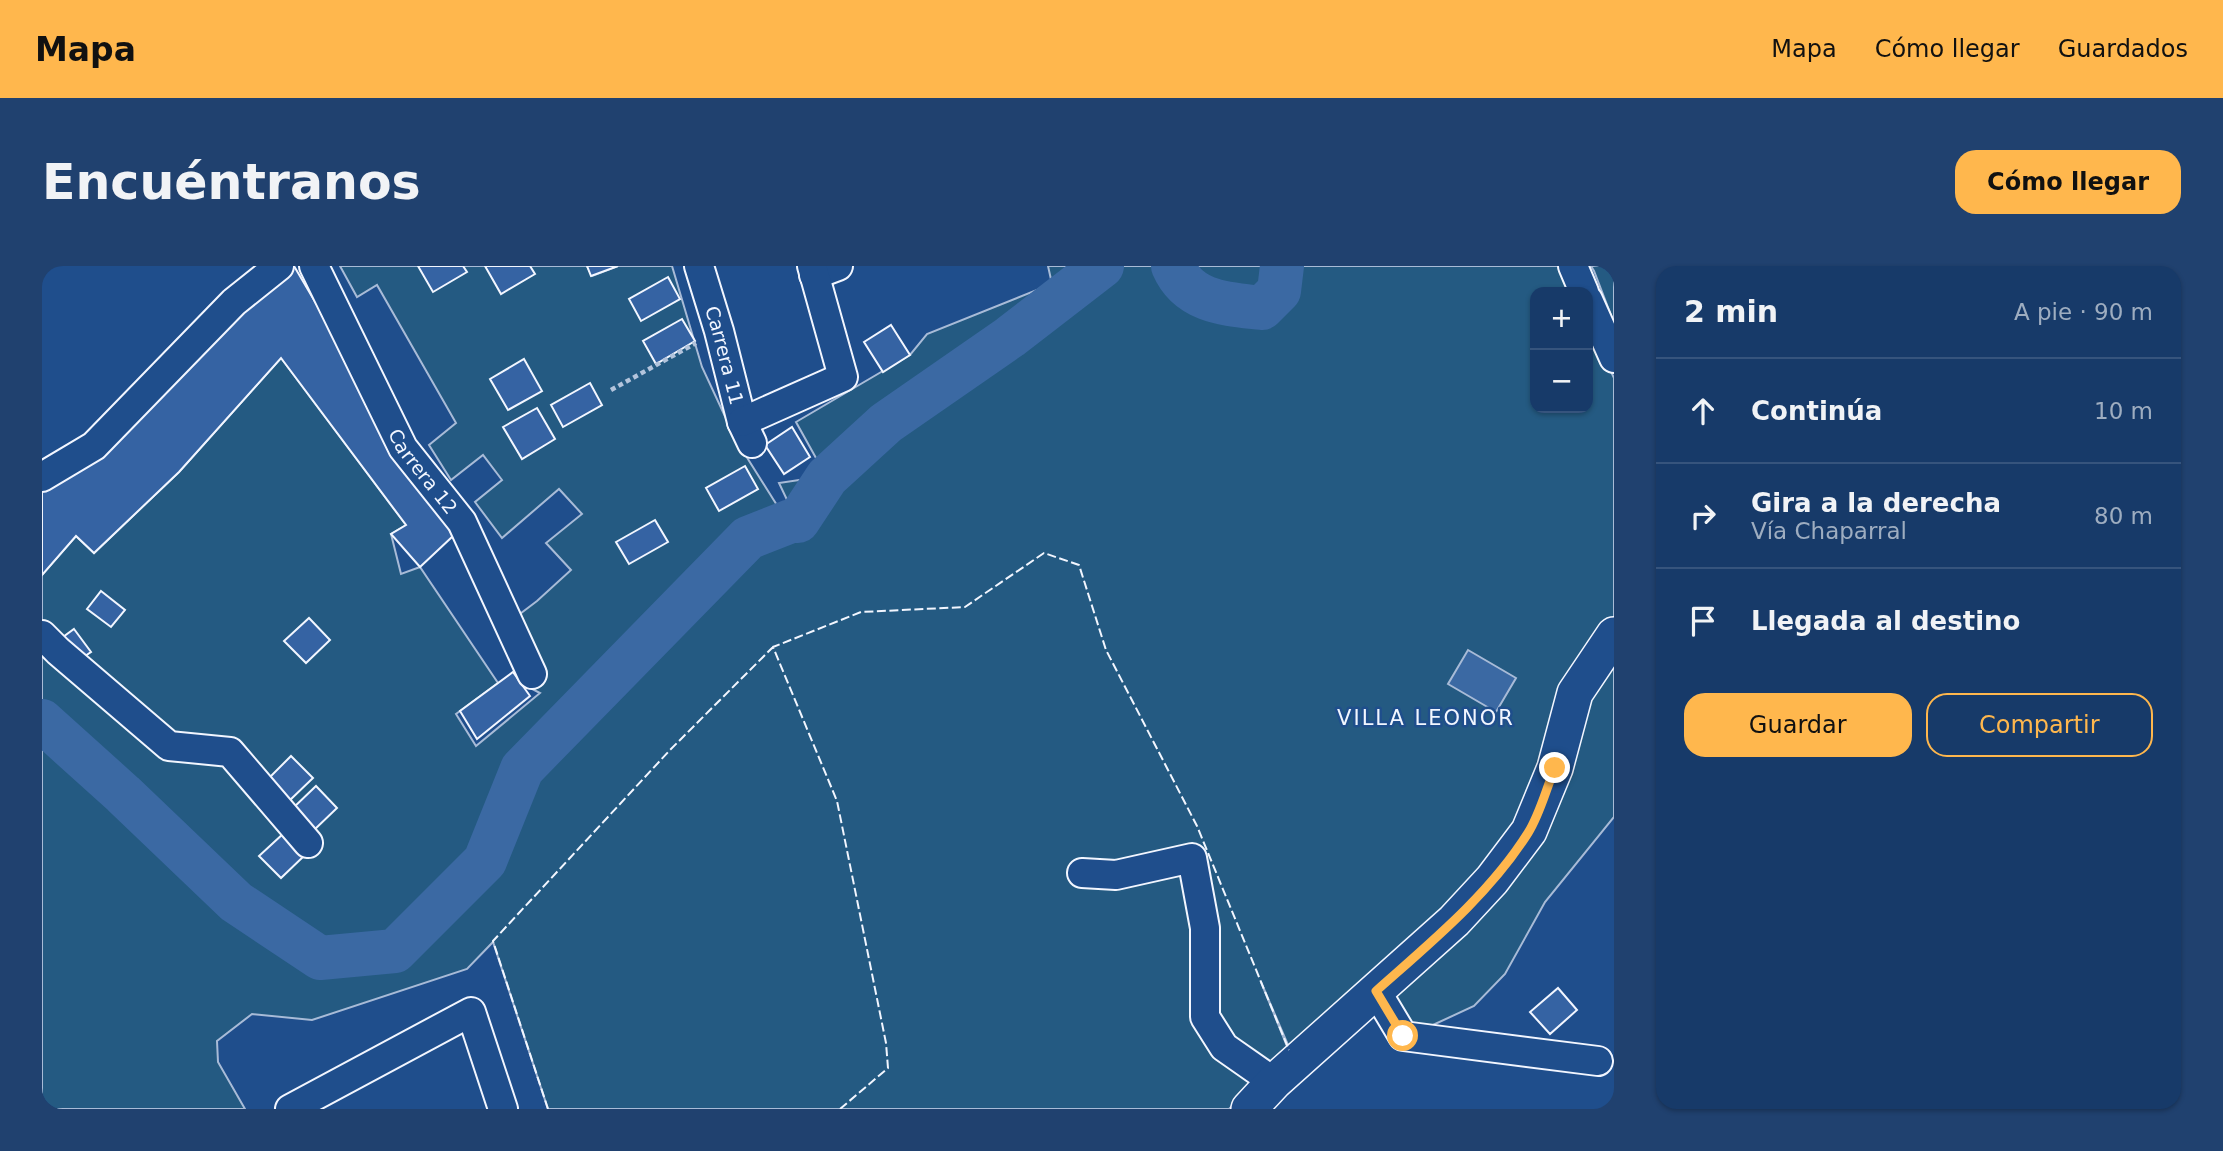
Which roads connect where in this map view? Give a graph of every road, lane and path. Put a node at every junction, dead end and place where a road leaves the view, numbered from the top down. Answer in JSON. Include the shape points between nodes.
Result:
{"nodes":[{"id":1,"x":279,"y":266,"type":"edge"},
{"id":2,"x":314,"y":266,"type":"edge"},
{"id":3,"x":699,"y":266,"type":"edge"},
{"id":4,"x":1573,"y":266,"type":"edge"},
{"id":5,"x":822,"y":269,"type":"edge"},
{"id":6,"x":1582,"y":287,"type":"edge"},
{"id":7,"x":1593,"y":311,"type":"edge"},
{"id":8,"x":719,"y":331,"type":"junction"},
{"id":9,"x":1614,"y":358,"type":"edge"},
{"id":10,"x":611,"y":390,"type":"dead end"},
{"id":11,"x":42,"y":477,"type":"edge"},
{"id":12,"x":42,"y":635,"type":"edge"},
{"id":13,"x":1614,"y":635,"type":"edge"},
{"id":14,"x":532,"y":674,"type":"dead end"},
{"id":15,"x":308,"y":843,"type":"dead end"},
{"id":16,"x":1082,"y":873,"type":"dead end"},
{"id":17,"x":1376,"y":991,"type":"junction"},
{"id":18,"x":1598,"y":1061,"type":"dead end"},
{"id":19,"x":1274,"y":1083,"type":"junction"},
{"id":20,"x":290,"y":1109,"type":"edge"},
{"id":21,"x":503,"y":1109,"type":"edge"},
{"id":22,"x":1249,"y":1109,"type":"edge"}],
"edges":[{"from":1,"to":11,"type":"street","via":[[234,302],[94,446]]},
{"from":2,"to":14,"type":"street","name":"Carrera 12","via":[[403,448],[462,523]]},
{"from":3,"to":8,"type":"street","name":"Carrera 11"},
{"from":4,"to":6,"type":"street"},
{"from":5,"to":8,"type":"street","name":"Carrera 11","via":[[842,377],[747,433]]},
{"from":7,"to":9,"type":"street"},
{"from":8,"to":10,"type":"path"},
{"from":12,"to":15,"type":"street","via":[[169,746],[230,752]]},
{"from":13,"to":17,"type":"main road","via":[[1574,693],[1555,768],[1529,831],[1454,921]]},
{"from":16,"to":19,"type":"street","via":[[1116,875],[1192,858],[1205,928],[1205,1017],[1224,1047]]},
{"from":17,"to":18,"type":"street","via":[[1403,1036]]},
{"from":17,"to":19,"type":"main road"},
{"from":19,"to":22,"type":"main road"},
{"from":20,"to":21,"type":"street","via":[[471,1012]]}]}
